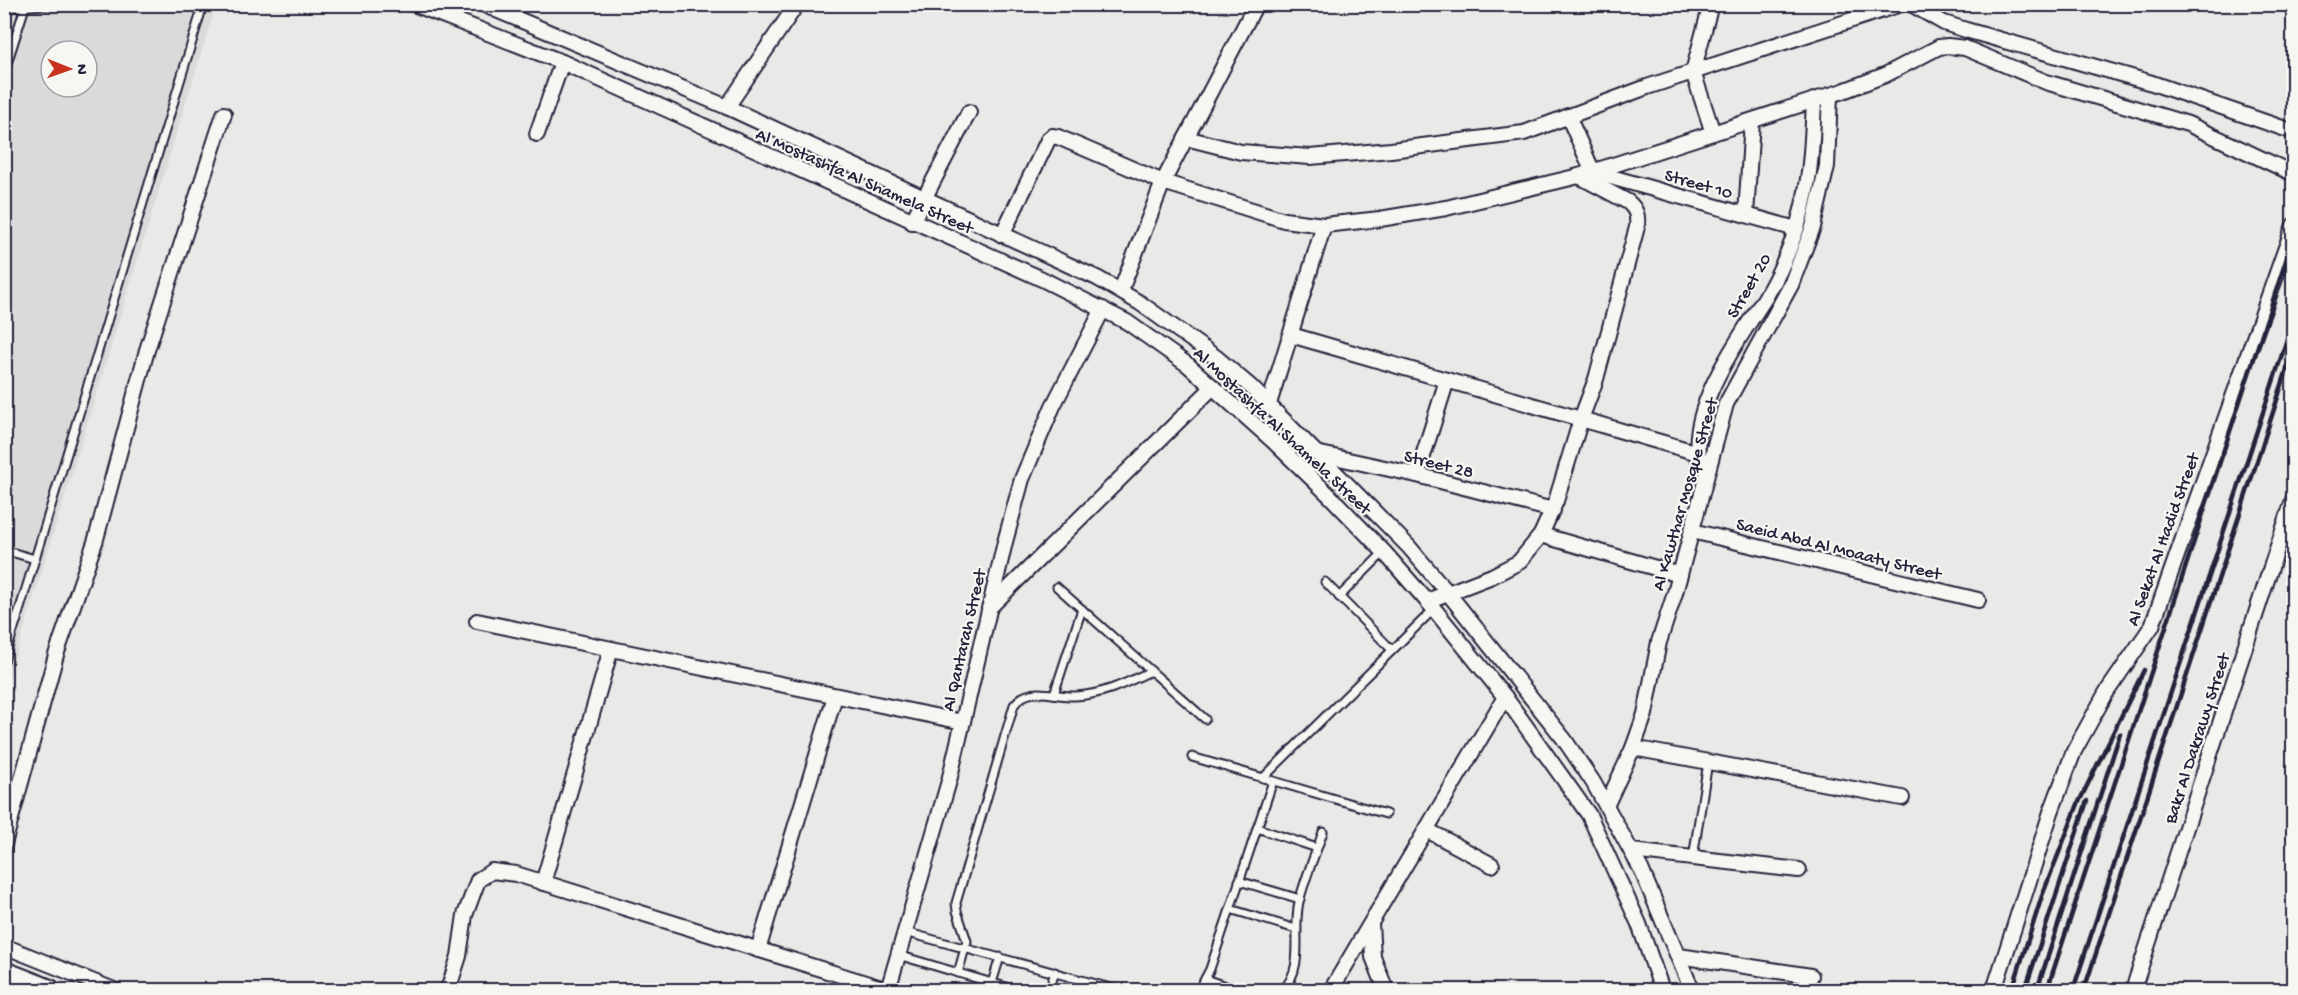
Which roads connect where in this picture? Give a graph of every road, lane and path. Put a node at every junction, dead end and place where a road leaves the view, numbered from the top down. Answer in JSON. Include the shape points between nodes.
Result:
{"nodes":[{"id":1,"x":55,"y":4,"type":"edge"},
{"id":2,"x":201,"y":4,"type":"edge"},
{"id":3,"x":414,"y":4,"type":"edge"},
{"id":4,"x":482,"y":4,"type":"edge"},
{"id":5,"x":797,"y":4,"type":"edge"},
{"id":6,"x":1256,"y":4,"type":"edge"},
{"id":7,"x":1711,"y":4,"type":"edge"},
{"id":8,"x":1901,"y":4,"type":"edge"},
{"id":9,"x":1911,"y":4,"type":"edge"},
{"id":10,"x":25,"y":7,"type":"junction"},
{"id":11,"x":4,"y":8,"type":"edge"},
{"id":12,"x":562,"y":62,"type":"junction"},
{"id":13,"x":1693,"y":72,"type":"junction"},
{"id":14,"x":4,"y":73,"type":"edge"},
{"id":15,"x":1830,"y":95,"type":"junction"},
{"id":16,"x":1814,"y":100,"type":"junction"},
{"id":17,"x":728,"y":107,"type":"junction"},
{"id":18,"x":969,"y":112,"type":"dead end"},
{"id":19,"x":224,"y":114,"type":"dead end"},
{"id":20,"x":1568,"y":116,"type":"junction"},
{"id":21,"x":1752,"y":120,"type":"junction"},
{"id":22,"x":2294,"y":132,"type":"edge"},
{"id":23,"x":1713,"y":133,"type":"junction"},
{"id":24,"x":537,"y":134,"type":"dead end"},
{"id":25,"x":1186,"y":138,"type":"junction"},
{"id":26,"x":1586,"y":174,"type":"junction"},
{"id":27,"x":2294,"y":174,"type":"edge"},
{"id":28,"x":1163,"y":182,"type":"junction"},
{"id":29,"x":924,"y":199,"type":"junction"},
{"id":30,"x":1746,"y":215,"type":"junction"},
{"id":31,"x":912,"y":222,"type":"junction"},
{"id":32,"x":1324,"y":225,"type":"junction"},
{"id":33,"x":2294,"y":225,"type":"edge"},
{"id":34,"x":1796,"y":229,"type":"junction"},
{"id":35,"x":1002,"y":235,"type":"junction"},
{"id":36,"x":1121,"y":290,"type":"junction"},
{"id":37,"x":1103,"y":309,"type":"junction"},
{"id":38,"x":1292,"y":335,"type":"junction"},
{"id":39,"x":1447,"y":380,"type":"junction"},
{"id":40,"x":1214,"y":387,"type":"junction"},
{"id":41,"x":1269,"y":405,"type":"junction"},
{"id":42,"x":1581,"y":419,"type":"junction"},
{"id":43,"x":1316,"y":453,"type":"junction"},
{"id":44,"x":1698,"y":453,"type":"junction"},
{"id":45,"x":1417,"y":475,"type":"junction"},
{"id":46,"x":1706,"y":479,"type":"junction"},
{"id":47,"x":2294,"y":497,"type":"edge"},
{"id":48,"x":1553,"y":510,"type":"junction"},
{"id":49,"x":1692,"y":531,"type":"junction"},
{"id":50,"x":1541,"y":535,"type":"junction"},
{"id":51,"x":4,"y":550,"type":"edge"},
{"id":52,"x":1384,"y":552,"type":"junction"},
{"id":53,"x":35,"y":559,"type":"junction"},
{"id":54,"x":1680,"y":575,"type":"junction"},
{"id":55,"x":1324,"y":582,"type":"dead end"},
{"id":56,"x":1057,"y":587,"type":"dead end"},
{"id":57,"x":1448,"y":593,"type":"junction"},
{"id":58,"x":1339,"y":597,"type":"junction"},
{"id":59,"x":1978,"y":600,"type":"dead end"},
{"id":60,"x":1431,"y":605,"type":"junction"},
{"id":61,"x":989,"y":608,"type":"junction"},
{"id":62,"x":1082,"y":609,"type":"junction"},
{"id":63,"x":4,"y":616,"type":"edge"},
{"id":64,"x":17,"y":620,"type":"junction"},
{"id":65,"x":477,"y":621,"type":"dead end"},
{"id":66,"x":611,"y":649,"type":"junction"},
{"id":67,"x":1392,"y":650,"type":"junction"},
{"id":68,"x":4,"y":661,"type":"edge"},
{"id":69,"x":1151,"y":671,"type":"junction"},
{"id":70,"x":1054,"y":694,"type":"junction"},
{"id":71,"x":835,"y":696,"type":"junction"},
{"id":72,"x":1505,"y":697,"type":"junction"},
{"id":73,"x":1205,"y":719,"type":"dead end"},
{"id":74,"x":963,"y":723,"type":"junction"},
{"id":75,"x":1633,"y":748,"type":"junction"},
{"id":76,"x":1192,"y":757,"type":"dead end"},
{"id":77,"x":1708,"y":762,"type":"junction"},
{"id":78,"x":1263,"y":778,"type":"junction"},
{"id":79,"x":1273,"y":781,"type":"junction"},
{"id":80,"x":1902,"y":798,"type":"dead end"},
{"id":81,"x":1607,"y":804,"type":"junction"},
{"id":82,"x":1386,"y":814,"type":"dead end"},
{"id":83,"x":1257,"y":828,"type":"junction"},
{"id":84,"x":1427,"y":830,"type":"junction"},
{"id":85,"x":1323,"y":832,"type":"dead end"},
{"id":86,"x":4,"y":844,"type":"edge"},
{"id":87,"x":1317,"y":848,"type":"junction"},
{"id":88,"x":1631,"y":850,"type":"junction"},
{"id":89,"x":1693,"y":858,"type":"junction"},
{"id":90,"x":1492,"y":865,"type":"dead end"},
{"id":91,"x":1799,"y":870,"type":"dead end"},
{"id":92,"x":1239,"y":881,"type":"junction"},
{"id":93,"x":543,"y":883,"type":"junction"},
{"id":94,"x":1300,"y":899,"type":"junction"},
{"id":95,"x":1230,"y":909,"type":"junction"},
{"id":96,"x":1371,"y":924,"type":"junction"},
{"id":97,"x":1296,"y":929,"type":"junction"},
{"id":98,"x":906,"y":932,"type":"junction"},
{"id":99,"x":4,"y":946,"type":"edge"},
{"id":100,"x":966,"y":948,"type":"junction"},
{"id":101,"x":758,"y":950,"type":"junction"},
{"id":102,"x":898,"y":955,"type":"junction"},
{"id":103,"x":1679,"y":956,"type":"junction"},
{"id":104,"x":1000,"y":957,"type":"junction"},
{"id":105,"x":1055,"y":972,"type":"junction"},
{"id":106,"x":957,"y":973,"type":"junction"},
{"id":107,"x":1811,"y":976,"type":"dead end"},
{"id":108,"x":6,"y":978,"type":"edge"},
{"id":109,"x":1205,"y":979,"type":"junction"},
{"id":110,"x":1086,"y":981,"type":"junction"},
{"id":111,"x":992,"y":983,"type":"junction"},
{"id":112,"x":451,"y":989,"type":"edge"},
{"id":113,"x":50,"y":990,"type":"edge"},
{"id":114,"x":114,"y":990,"type":"edge"},
{"id":115,"x":888,"y":990,"type":"edge"},
{"id":116,"x":1016,"y":990,"type":"edge"},
{"id":117,"x":1049,"y":990,"type":"edge"},
{"id":118,"x":1083,"y":990,"type":"edge"},
{"id":119,"x":1118,"y":990,"type":"edge"},
{"id":120,"x":1199,"y":990,"type":"edge"},
{"id":121,"x":1237,"y":990,"type":"edge"},
{"id":122,"x":1283,"y":990,"type":"edge"},
{"id":123,"x":1331,"y":990,"type":"edge"},
{"id":124,"x":1386,"y":990,"type":"edge"},
{"id":125,"x":1662,"y":990,"type":"edge"},
{"id":126,"x":1692,"y":990,"type":"edge"},
{"id":127,"x":1994,"y":990,"type":"edge"},
{"id":128,"x":2133,"y":990,"type":"edge"}],
"edges":[{"from":1,"to":10,"type":"lane"},
{"from":2,"to":53,"type":"lane"},
{"from":3,"to":12,"type":"street","name":"Al Mostashfa Al Shamela Street"},
{"from":4,"to":17,"type":"street","name":"Al Mostashfa Al Shamela Street"},
{"from":5,"to":17,"type":"street"},
{"from":6,"to":25,"type":"street"},
{"from":7,"to":13,"type":"street"},
{"from":8,"to":13,"type":"street"},
{"from":9,"to":22,"type":"street","via":[[1944,23],[2152,83]]},
{"from":10,"to":11,"type":"lane"},
{"from":10,"to":14,"type":"lane"},
{"from":12,"to":24,"type":"street"},
{"from":12,"to":31,"type":"street","name":"Al Mostashfa Al Shamela Street"},
{"from":13,"to":20,"type":"street"},
{"from":13,"to":23,"type":"street"},
{"from":15,"to":16,"type":"street"},
{"from":15,"to":27,"type":"street","via":[[1885,75],[1939,47],[1956,46],[2046,82],[2188,124]]},
{"from":15,"to":46,"type":"street","name":"Al Kawthar Mosque Street","via":[[1827,166],[1813,226],[1791,285],[1726,404]]},
{"from":16,"to":21,"type":"street"},
{"from":16,"to":34,"type":"street","name":"Street 20","via":[[1812,162]]},
{"from":17,"to":29,"type":"street","name":"Al Mostashfa Al Shamela Street"},
{"from":18,"to":29,"type":"street"},
{"from":19,"to":86,"type":"street","via":[[147,350],[96,539],[56,655]]},
{"from":20,"to":25,"type":"street","via":[[1524,133],[1310,157],[1241,152]]},
{"from":20,"to":26,"type":"street"},
{"from":21,"to":23,"type":"street"},
{"from":21,"to":30,"type":"street"},
{"from":23,"to":26,"type":"street"},
{"from":25,"to":28,"type":"street"},
{"from":26,"to":30,"type":"street","name":"Street 10"},
{"from":26,"to":32,"type":"street","via":[[1446,208]]},
{"from":26,"to":42,"type":"street","via":[[1629,202],[1638,216],[1596,379]]},
{"from":28,"to":32,"type":"street","via":[[1284,220]]},
{"from":28,"to":35,"type":"street","via":[[1052,136]]},
{"from":28,"to":36,"type":"street"},
{"from":29,"to":31,"type":"street"},
{"from":29,"to":35,"type":"street","name":"Al Mostashfa Al Shamela Street"},
{"from":30,"to":34,"type":"street","name":"Street 10"},
{"from":31,"to":37,"type":"street","name":"Al Mostashfa Al Shamela Street"},
{"from":32,"to":38,"type":"street"},
{"from":33,"to":127,"type":"street","name":"Al Sekat Al Hadid Street","via":[[2152,626],[2106,693],[2074,751]]},
{"from":34,"to":44,"type":"street","name":"Street 20","via":[[1780,270],[1713,384],[1701,424]]},
{"from":35,"to":36,"type":"street","name":"Al Mostashfa Al Shamela Street"},
{"from":36,"to":41,"type":"street","name":"Al Mostashfa Al Shamela Street","via":[[1217,358]]},
{"from":37,"to":40,"type":"street","name":"Al Mostashfa Al Shamela Street","via":[[1166,347]]},
{"from":37,"to":61,"type":"street","name":"Al Qantarah Street","via":[[1036,442],[1012,510]]},
{"from":38,"to":39,"type":"street"},
{"from":38,"to":41,"type":"street"},
{"from":39,"to":42,"type":"street"},
{"from":39,"to":45,"type":"street"},
{"from":40,"to":52,"type":"street","name":"Al Mostashfa Al Shamela Street"},
{"from":40,"to":61,"type":"street"},
{"from":41,"to":43,"type":"street","name":"Al Mostashfa Al Shamela Street"},
{"from":42,"to":44,"type":"street"},
{"from":42,"to":48,"type":"street"},
{"from":43,"to":45,"type":"street","name":"Street 28"},
{"from":43,"to":57,"type":"street","name":"Al Mostashfa Al Shamela Street","via":[[1409,547]]},
{"from":44,"to":46,"type":"street","name":"Street 20"},
{"from":45,"to":48,"type":"street","name":"Street 28"},
{"from":46,"to":49,"type":"street","name":"Al Kawthar Mosque Street"},
{"from":47,"to":128,"type":"street","name":"Bakr Al Dakrawy Street"},
{"from":48,"to":50,"type":"street"},
{"from":49,"to":54,"type":"street","name":"Al Kawthar Mosque Street"},
{"from":49,"to":59,"type":"street","name":"Saeid Abd Al Moaaty Street"},
{"from":50,"to":54,"type":"street"},
{"from":50,"to":57,"type":"street","via":[[1519,562]]},
{"from":51,"to":53,"type":"lane"},
{"from":52,"to":58,"type":"lane"},
{"from":52,"to":60,"type":"street","name":"Al Mostashfa Al Shamela Street"},
{"from":53,"to":64,"type":"lane"},
{"from":54,"to":75,"type":"street","name":"Al Kawthar Mosque Street"},
{"from":55,"to":58,"type":"lane"},
{"from":56,"to":62,"type":"lane"},
{"from":57,"to":60,"type":"street"},
{"from":57,"to":81,"type":"street","name":"Al Mostashfa Al Shamela Street","via":[[1564,739]]},
{"from":58,"to":67,"type":"lane"},
{"from":60,"to":67,"type":"lane"},
{"from":60,"to":72,"type":"street","name":"Al Mostashfa Al Shamela Street"},
{"from":61,"to":74,"type":"street","name":"Al Qantarah Street"},
{"from":62,"to":69,"type":"lane"},
{"from":62,"to":70,"type":"lane"},
{"from":63,"to":64,"type":"lane"},
{"from":64,"to":68,"type":"lane"},
{"from":65,"to":66,"type":"street"},
{"from":66,"to":71,"type":"street"},
{"from":66,"to":93,"type":"street"},
{"from":67,"to":78,"type":"lane"},
{"from":69,"to":70,"type":"lane","via":[[1103,692]]},
{"from":69,"to":73,"type":"lane"},
{"from":70,"to":100,"type":"lane","via":[[1033,692],[1014,705],[956,903],[966,933]]},
{"from":71,"to":74,"type":"street"},
{"from":71,"to":101,"type":"street"},
{"from":72,"to":84,"type":"street"},
{"from":72,"to":125,"type":"street","name":"Al Mostashfa Al Shamela Street","via":[[1588,815],[1639,924]]},
{"from":74,"to":98,"type":"street","name":"Al Qantarah Street"},
{"from":75,"to":77,"type":"street"},
{"from":75,"to":81,"type":"street","name":"Al Kawthar Mosque Street"},
{"from":76,"to":78,"type":"lane"},
{"from":77,"to":80,"type":"street"},
{"from":77,"to":89,"type":"lane"},
{"from":78,"to":79,"type":"lane"},
{"from":79,"to":82,"type":"lane"},
{"from":79,"to":83,"type":"lane"},
{"from":81,"to":88,"type":"street","name":"Al Mostashfa Al Shamela Street"},
{"from":83,"to":87,"type":"lane"},
{"from":83,"to":92,"type":"lane"},
{"from":84,"to":90,"type":"street"},
{"from":84,"to":96,"type":"street"},
{"from":85,"to":87,"type":"lane"},
{"from":87,"to":94,"type":"lane"},
{"from":88,"to":89,"type":"street"},
{"from":88,"to":103,"type":"street","name":"Al Mostashfa Al Shamela Street"},
{"from":89,"to":91,"type":"street"},
{"from":92,"to":94,"type":"lane"},
{"from":92,"to":95,"type":"lane"},
{"from":93,"to":101,"type":"street"},
{"from":93,"to":112,"type":"street","via":[[492,871],[478,880],[465,915]]},
{"from":94,"to":97,"type":"lane"},
{"from":95,"to":97,"type":"lane"},
{"from":95,"to":109,"type":"lane"},
{"from":96,"to":123,"type":"street"},
{"from":96,"to":124,"type":"street","via":[[1373,957]]},
{"from":97,"to":122,"type":"lane","via":[[1297,967]]},
{"from":98,"to":100,"type":"lane"},
{"from":98,"to":102,"type":"street","name":"Al Qantarah Street"},
{"from":99,"to":114,"type":"street"},
{"from":100,"to":104,"type":"lane"},
{"from":100,"to":106,"type":"lane"},
{"from":101,"to":115,"type":"street"},
{"from":102,"to":106,"type":"lane"},
{"from":102,"to":115,"type":"street","name":"Al Qantarah Street"},
{"from":103,"to":107,"type":"street"},
{"from":103,"to":126,"type":"street","name":"Al Mostashfa Al Shamela Street"},
{"from":104,"to":105,"type":"lane"},
{"from":104,"to":111,"type":"lane"},
{"from":105,"to":110,"type":"lane"},
{"from":105,"to":117,"type":"lane"},
{"from":106,"to":111,"type":"lane"},
{"from":108,"to":113,"type":"main road"},
{"from":109,"to":120,"type":"lane"},
{"from":109,"to":121,"type":"lane"},
{"from":110,"to":118,"type":"lane"},
{"from":110,"to":119,"type":"lane"},
{"from":111,"to":116,"type":"lane"}]}
